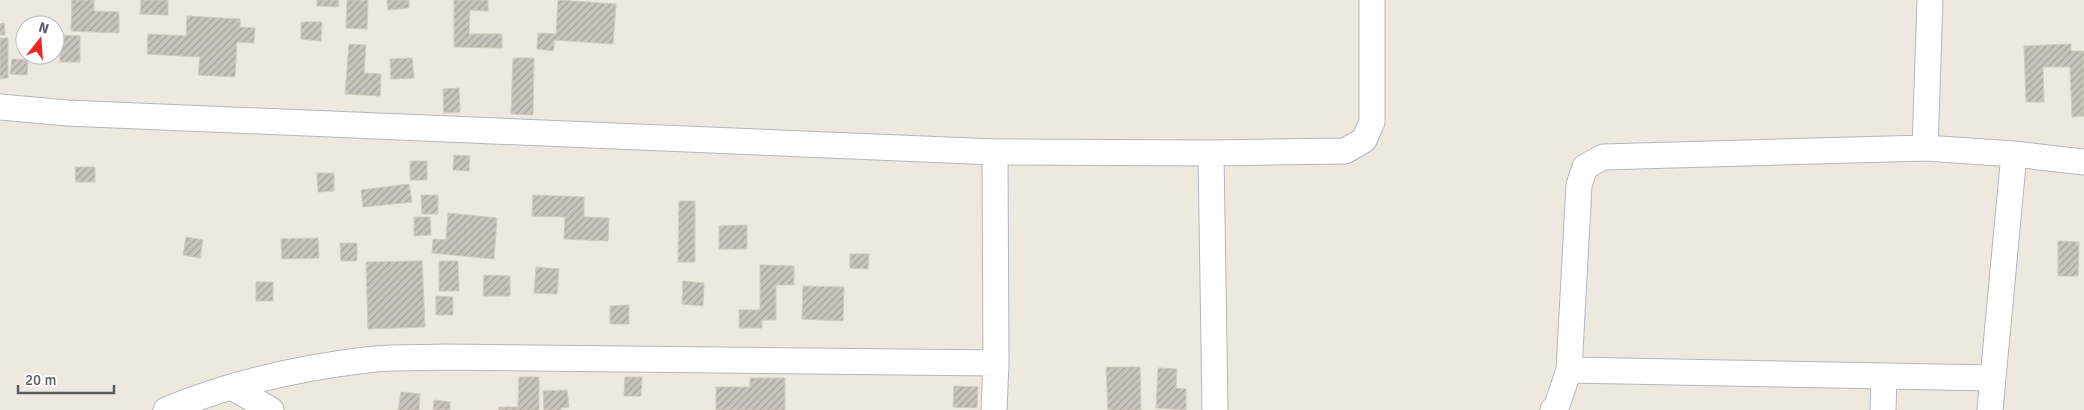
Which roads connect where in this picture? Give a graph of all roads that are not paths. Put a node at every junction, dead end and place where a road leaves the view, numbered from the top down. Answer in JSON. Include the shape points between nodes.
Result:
{"nodes":[{"id":1,"x":1372,"y":0,"type":"edge"},
{"id":2,"x":1930,"y":0,"type":"edge"},
{"id":3,"x":0,"y":107,"type":"edge"},
{"id":4,"x":1925,"y":148,"type":"junction"},
{"id":5,"x":995,"y":152,"type":"junction"},
{"id":6,"x":1211,"y":153,"type":"junction"},
{"id":7,"x":2014,"y":154,"type":"junction"},
{"id":8,"x":2084,"y":162,"type":"edge"},
{"id":9,"x":996,"y":363,"type":"junction"},
{"id":10,"x":1569,"y":370,"type":"junction"},
{"id":11,"x":1884,"y":377,"type":"junction"},
{"id":12,"x":1993,"y":378,"type":"junction"},
{"id":13,"x":232,"y":387,"type":"junction"},
{"id":14,"x":166,"y":410,"type":"edge"},
{"id":15,"x":271,"y":410,"type":"edge"},
{"id":16,"x":994,"y":410,"type":"edge"},
{"id":17,"x":1215,"y":410,"type":"edge"},
{"id":18,"x":1553,"y":410,"type":"edge"},
{"id":19,"x":1883,"y":410,"type":"edge"},
{"id":20,"x":1990,"y":410,"type":"edge"}],
"edges":[{"from":1,"to":6,"type":"street","via":[[1372,122],[1364,140],[1345,151]]},
{"from":2,"to":4,"type":"street"},
{"from":3,"to":5,"type":"street","via":[[77,113]]},
{"from":4,"to":7,"type":"street"},
{"from":4,"to":10,"type":"street","via":[[1603,157],[1585,166],[1579,185]]},
{"from":5,"to":6,"type":"street"},
{"from":5,"to":9,"type":"street"},
{"from":6,"to":17,"type":"street"},
{"from":7,"to":8,"type":"street"},
{"from":7,"to":12,"type":"street"},
{"from":9,"to":13,"type":"street","via":[[442,357],[368,360],[314,368]]},
{"from":9,"to":16,"type":"street"},
{"from":10,"to":11,"type":"street"},
{"from":10,"to":18,"type":"street"},
{"from":11,"to":12,"type":"street"},
{"from":11,"to":19,"type":"street"},
{"from":12,"to":20,"type":"street"},
{"from":13,"to":14,"type":"street"},
{"from":13,"to":15,"type":"street"}]}
